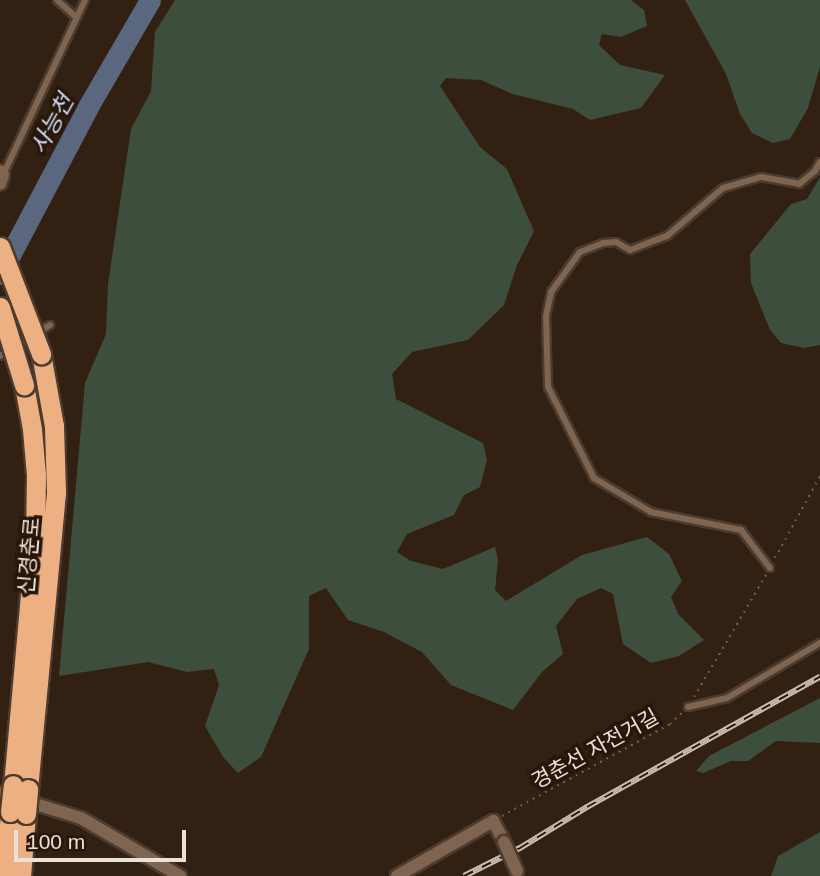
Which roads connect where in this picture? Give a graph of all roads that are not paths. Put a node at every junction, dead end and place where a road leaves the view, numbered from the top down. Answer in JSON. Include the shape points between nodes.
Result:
{"nodes":[{"id":1,"x":57,"y":0,"type":"edge"},
{"id":2,"x":85,"y":0,"type":"edge"},
{"id":3,"x":75,"y":17,"type":"junction"},
{"id":4,"x":820,"y":162,"type":"edge"},
{"id":5,"x":1,"y":176,"type":"edge"},
{"id":6,"x":0,"y":247,"type":"edge"},
{"id":7,"x":0,"y":307,"type":"edge"},
{"id":8,"x":50,"y":325,"type":"dead end"},
{"id":9,"x":0,"y":356,"type":"edge"},
{"id":10,"x":770,"y":568,"type":"road end"},
{"id":11,"x":820,"y":643,"type":"edge"},
{"id":12,"x":688,"y":707,"type":"road end"},
{"id":13,"x":13,"y":789,"type":"edge"},
{"id":14,"x":18,"y":813,"type":"junction"},
{"id":15,"x":518,"y":873,"type":"edge"},
{"id":16,"x":5,"y":876,"type":"edge"},
{"id":17,"x":21,"y":876,"type":"edge"},
{"id":18,"x":180,"y":876,"type":"edge"},
{"id":19,"x":397,"y":876,"type":"edge"}],
"edges":[{"from":1,"to":3,"type":"lane"},
{"from":2,"to":3,"type":"lane"},
{"from":3,"to":5,"type":"lane"},
{"from":4,"to":10,"type":"lane","via":[[799,184],[761,177],[723,188],[667,236],[630,250],[616,242],[580,252],[551,292],[546,316],[548,387],[594,478],[651,512],[741,530]]},
{"from":6,"to":13,"type":"highway","name":"신경춘로","bridge":true,"via":[[41,354],[54,426],[56,491]]},
{"from":7,"to":13,"type":"highway","name":"신경춘로","bridge":true,"via":[[24,385],[36,475],[35,539]]},
{"from":8,"to":9,"type":"lane"},
{"from":11,"to":12,"type":"lane","via":[[727,698]]},
{"from":13,"to":14,"type":"highway","name":"신경춘로","bridge":true},
{"from":13,"to":18,"type":"street","via":[[80,818]]},
{"from":14,"to":16,"type":"highway","name":"신경춘로"},
{"from":14,"to":17,"type":"highway","name":"신경춘로"},
{"from":15,"to":19,"type":"street","bridge":true,"via":[[493,821]]}]}
